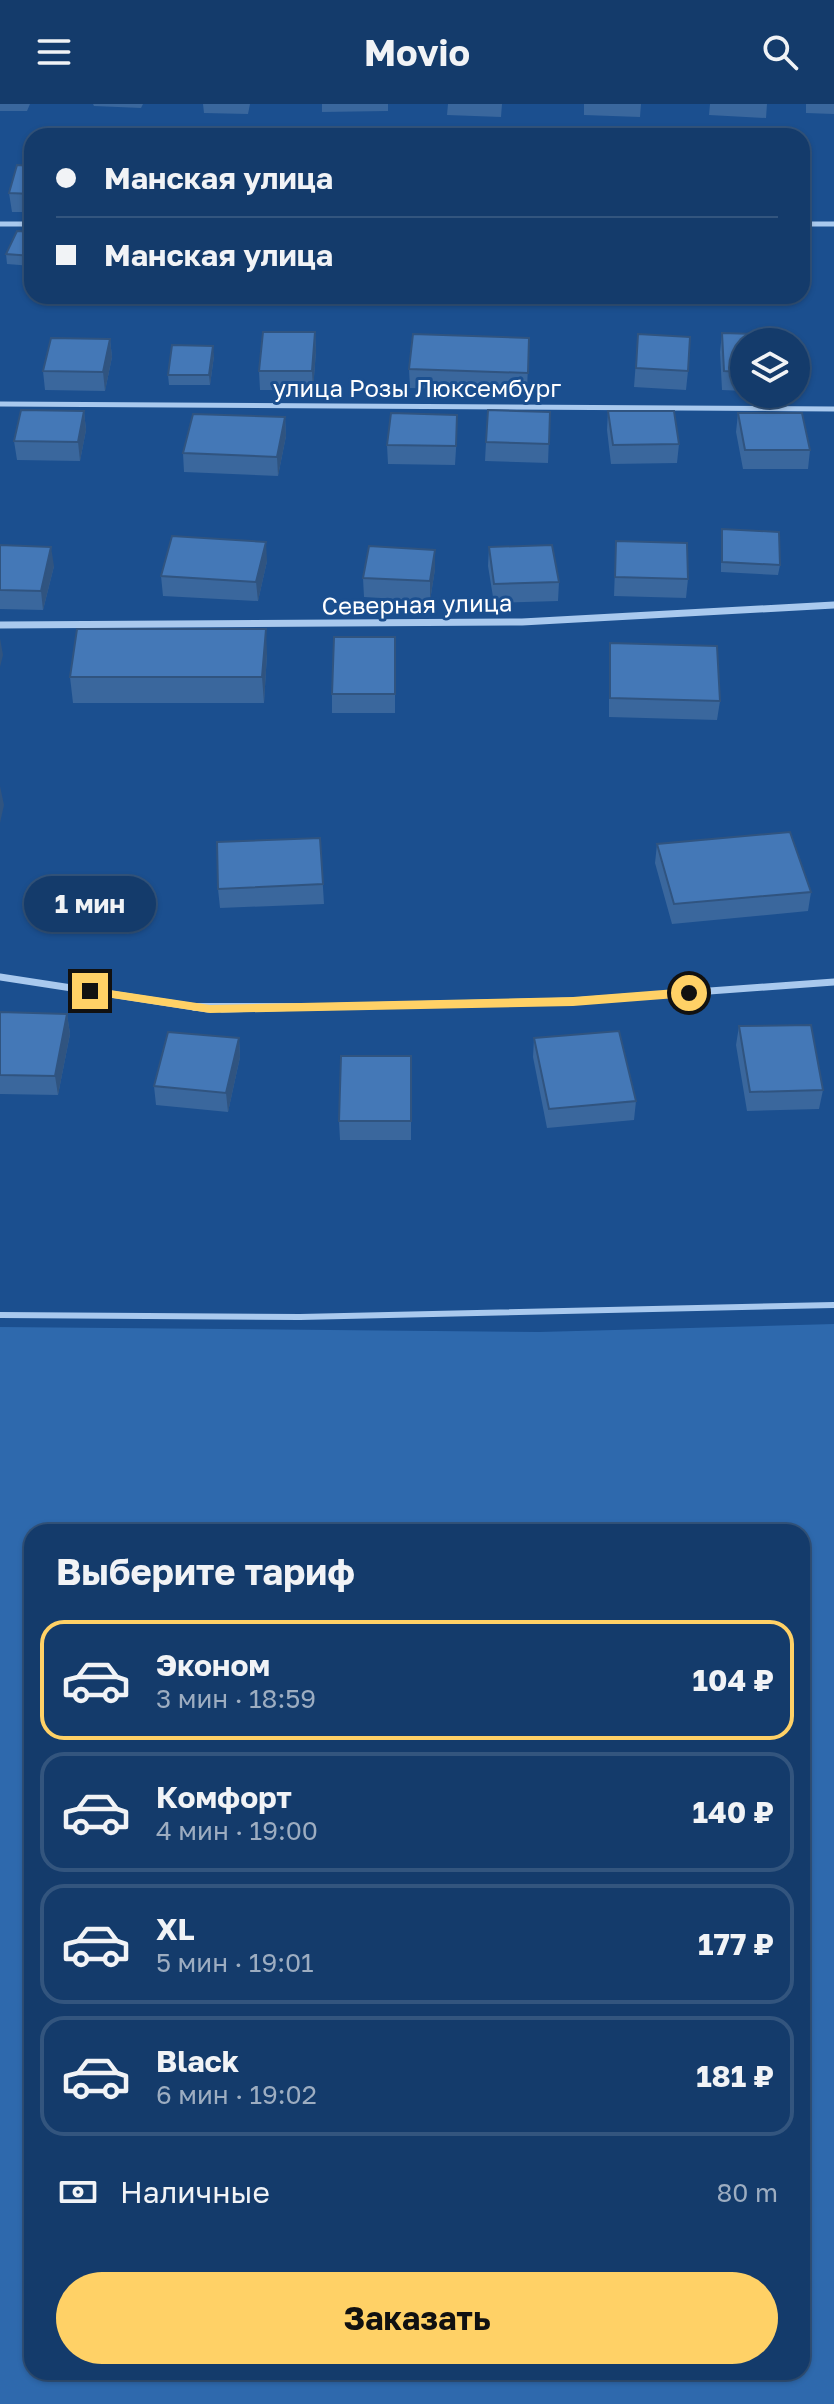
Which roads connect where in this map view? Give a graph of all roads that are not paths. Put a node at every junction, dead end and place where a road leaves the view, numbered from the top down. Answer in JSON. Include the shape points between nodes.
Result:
{"nodes":[{"id":1,"x":0,"y":224,"type":"edge"},
{"id":2,"x":24,"y":224,"type":"edge"},
{"id":3,"x":810,"y":224,"type":"edge"},
{"id":4,"x":834,"y":224,"type":"edge"},
{"id":5,"x":0,"y":404,"type":"edge"},
{"id":6,"x":834,"y":409,"type":"edge"},
{"id":7,"x":834,"y":605,"type":"edge"},
{"id":8,"x":0,"y":625,"type":"edge"},
{"id":9,"x":0,"y":977,"type":"edge"},
{"id":10,"x":834,"y":982,"type":"edge"},
{"id":11,"x":834,"y":1305,"type":"edge"},
{"id":12,"x":0,"y":1315,"type":"edge"}],
"edges":[{"from":1,"to":2,"type":"street"},
{"from":3,"to":4,"type":"street"},
{"from":5,"to":6,"type":"street","name":"улица Розы Люксембург"},
{"from":7,"to":8,"type":"street","name":"Северная улица","via":[[724,615],[430,625]]},
{"from":9,"to":10,"type":"street","via":[[210,1009],[573,1001]]},
{"from":11,"to":12,"type":"lane","via":[[300,1317]]}]}
